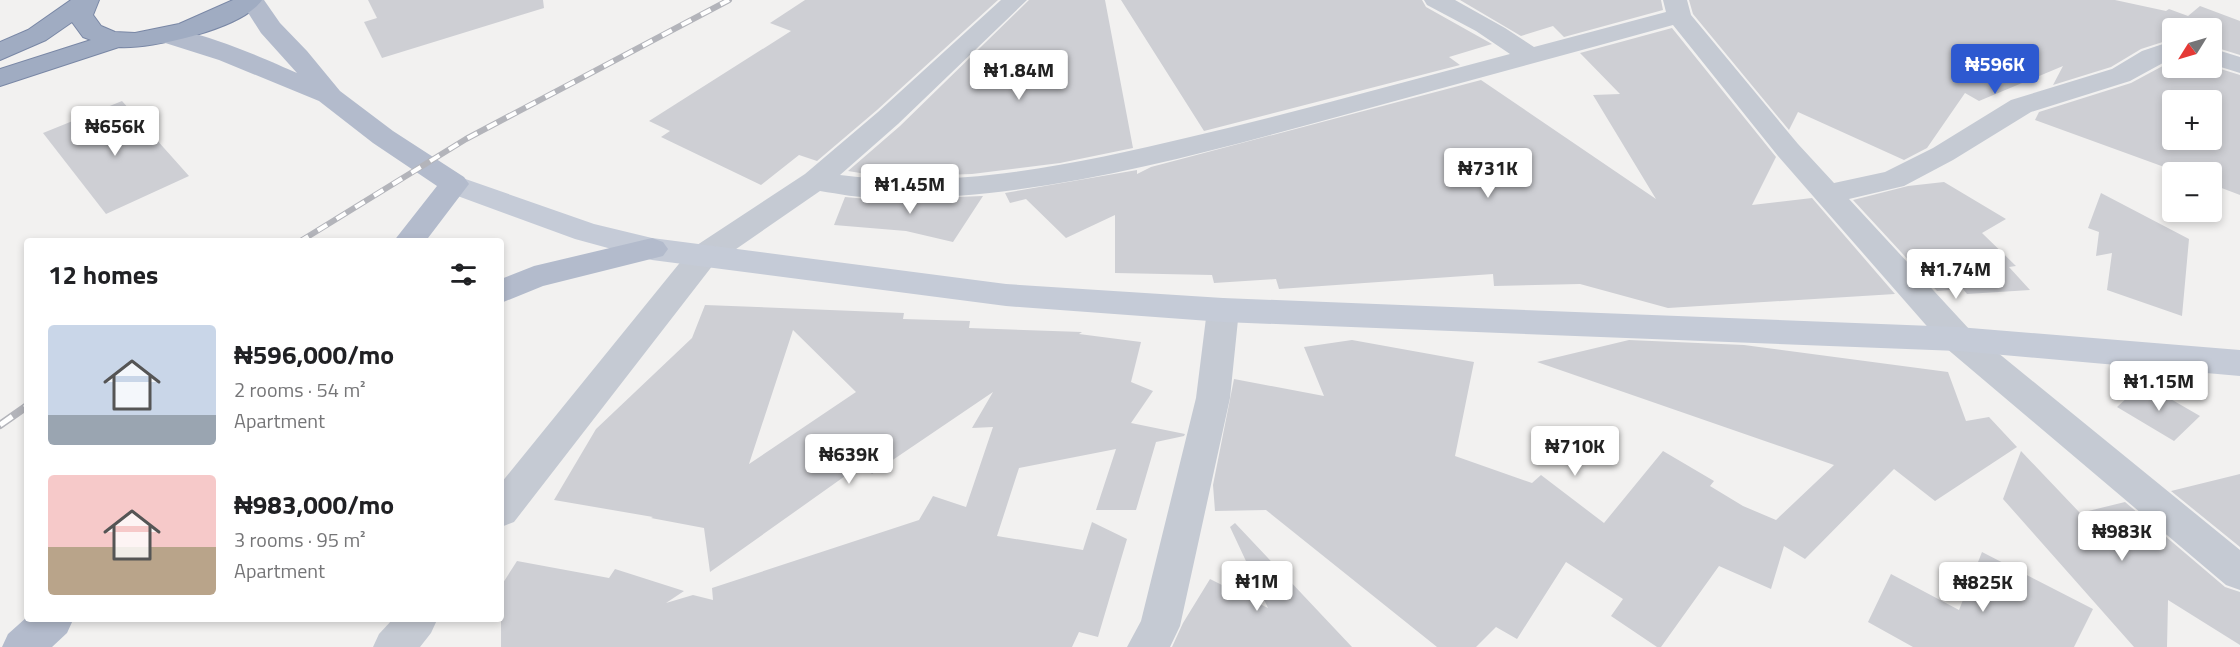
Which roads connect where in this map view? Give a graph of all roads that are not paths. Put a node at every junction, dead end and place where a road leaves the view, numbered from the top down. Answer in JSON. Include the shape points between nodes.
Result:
{"nodes":[{"id":1,"x":251,"y":0,"type":"edge"},
{"id":2,"x":1015,"y":0,"type":"edge"},
{"id":3,"x":1436,"y":0,"type":"edge"},
{"id":4,"x":86,"y":2,"type":"edge"},
{"id":5,"x":1677,"y":8,"type":"edge"},
{"id":6,"x":168,"y":36,"type":"junction"},
{"id":7,"x":119,"y":39,"type":"junction"},
{"id":8,"x":0,"y":52,"type":"edge"},
{"id":9,"x":2162,"y":53,"type":"edge"},
{"id":10,"x":1530,"y":57,"type":"junction"},
{"id":11,"x":2222,"y":59,"type":"edge"},
{"id":12,"x":2240,"y":65,"type":"edge"},
{"id":13,"x":0,"y":78,"type":"edge"},
{"id":14,"x":330,"y":97,"type":"junction"},
{"id":15,"x":815,"y":181,"type":"junction"},
{"id":16,"x":454,"y":184,"type":"junction"},
{"id":17,"x":1828,"y":194,"type":"junction"},
{"id":18,"x":411,"y":238,"type":"edge"},
{"id":19,"x":652,"y":249,"type":"junction"},
{"id":20,"x":702,"y":257,"type":"junction"},
{"id":21,"x":504,"y":291,"type":"edge"},
{"id":22,"x":1223,"y":310,"type":"junction"},
{"id":23,"x":1958,"y":339,"type":"junction"},
{"id":24,"x":2240,"y":363,"type":"edge"},
{"id":25,"x":504,"y":507,"type":"edge"},
{"id":26,"x":2240,"y":573,"type":"edge"},
{"id":27,"x":51,"y":622,"type":"edge"},
{"id":28,"x":415,"y":622,"type":"edge"},
{"id":29,"x":22,"y":647,"type":"edge"},
{"id":30,"x":394,"y":647,"type":"edge"},
{"id":31,"x":1148,"y":647,"type":"edge"}],
"edges":[{"from":1,"to":6,"type":"highway","via":[[216,20]]},
{"from":1,"to":14,"type":"main road"},
{"from":2,"to":15,"type":"street"},
{"from":3,"to":10,"type":"street","via":[[1489,27]]},
{"from":4,"to":7,"type":"highway","via":[[80,16],[84,28]]},
{"from":4,"to":8,"type":"highway","via":[[37,35]]},
{"from":5,"to":10,"type":"street"},
{"from":5,"to":17,"type":"street","via":[[1754,111]]},
{"from":6,"to":7,"type":"highway"},
{"from":6,"to":14,"type":"main road","via":[[229,53]]},
{"from":7,"to":13,"type":"highway"},
{"from":9,"to":17,"type":"street","via":[[2121,75],[2021,106],[1894,179]]},
{"from":10,"to":15,"type":"street","via":[[1115,164],[947,187],[877,189]]},
{"from":11,"to":12,"type":"street"},
{"from":14,"to":16,"type":"main road"},
{"from":15,"to":20,"type":"street"},
{"from":16,"to":18,"type":"main road"},
{"from":16,"to":19,"type":"main road","via":[[586,232]]},
{"from":17,"to":23,"type":"street"},
{"from":19,"to":20,"type":"main road"},
{"from":19,"to":21,"type":"main road","via":[[534,277]]},
{"from":20,"to":22,"type":"main road","via":[[1006,295]]},
{"from":20,"to":25,"type":"street"},
{"from":22,"to":23,"type":"main road"},
{"from":22,"to":31,"type":"street","via":[[1213,398],[1160,627]]},
{"from":23,"to":24,"type":"main road"},
{"from":23,"to":26,"type":"street"},
{"from":27,"to":29,"type":"main road"},
{"from":28,"to":30,"type":"street"}]}
